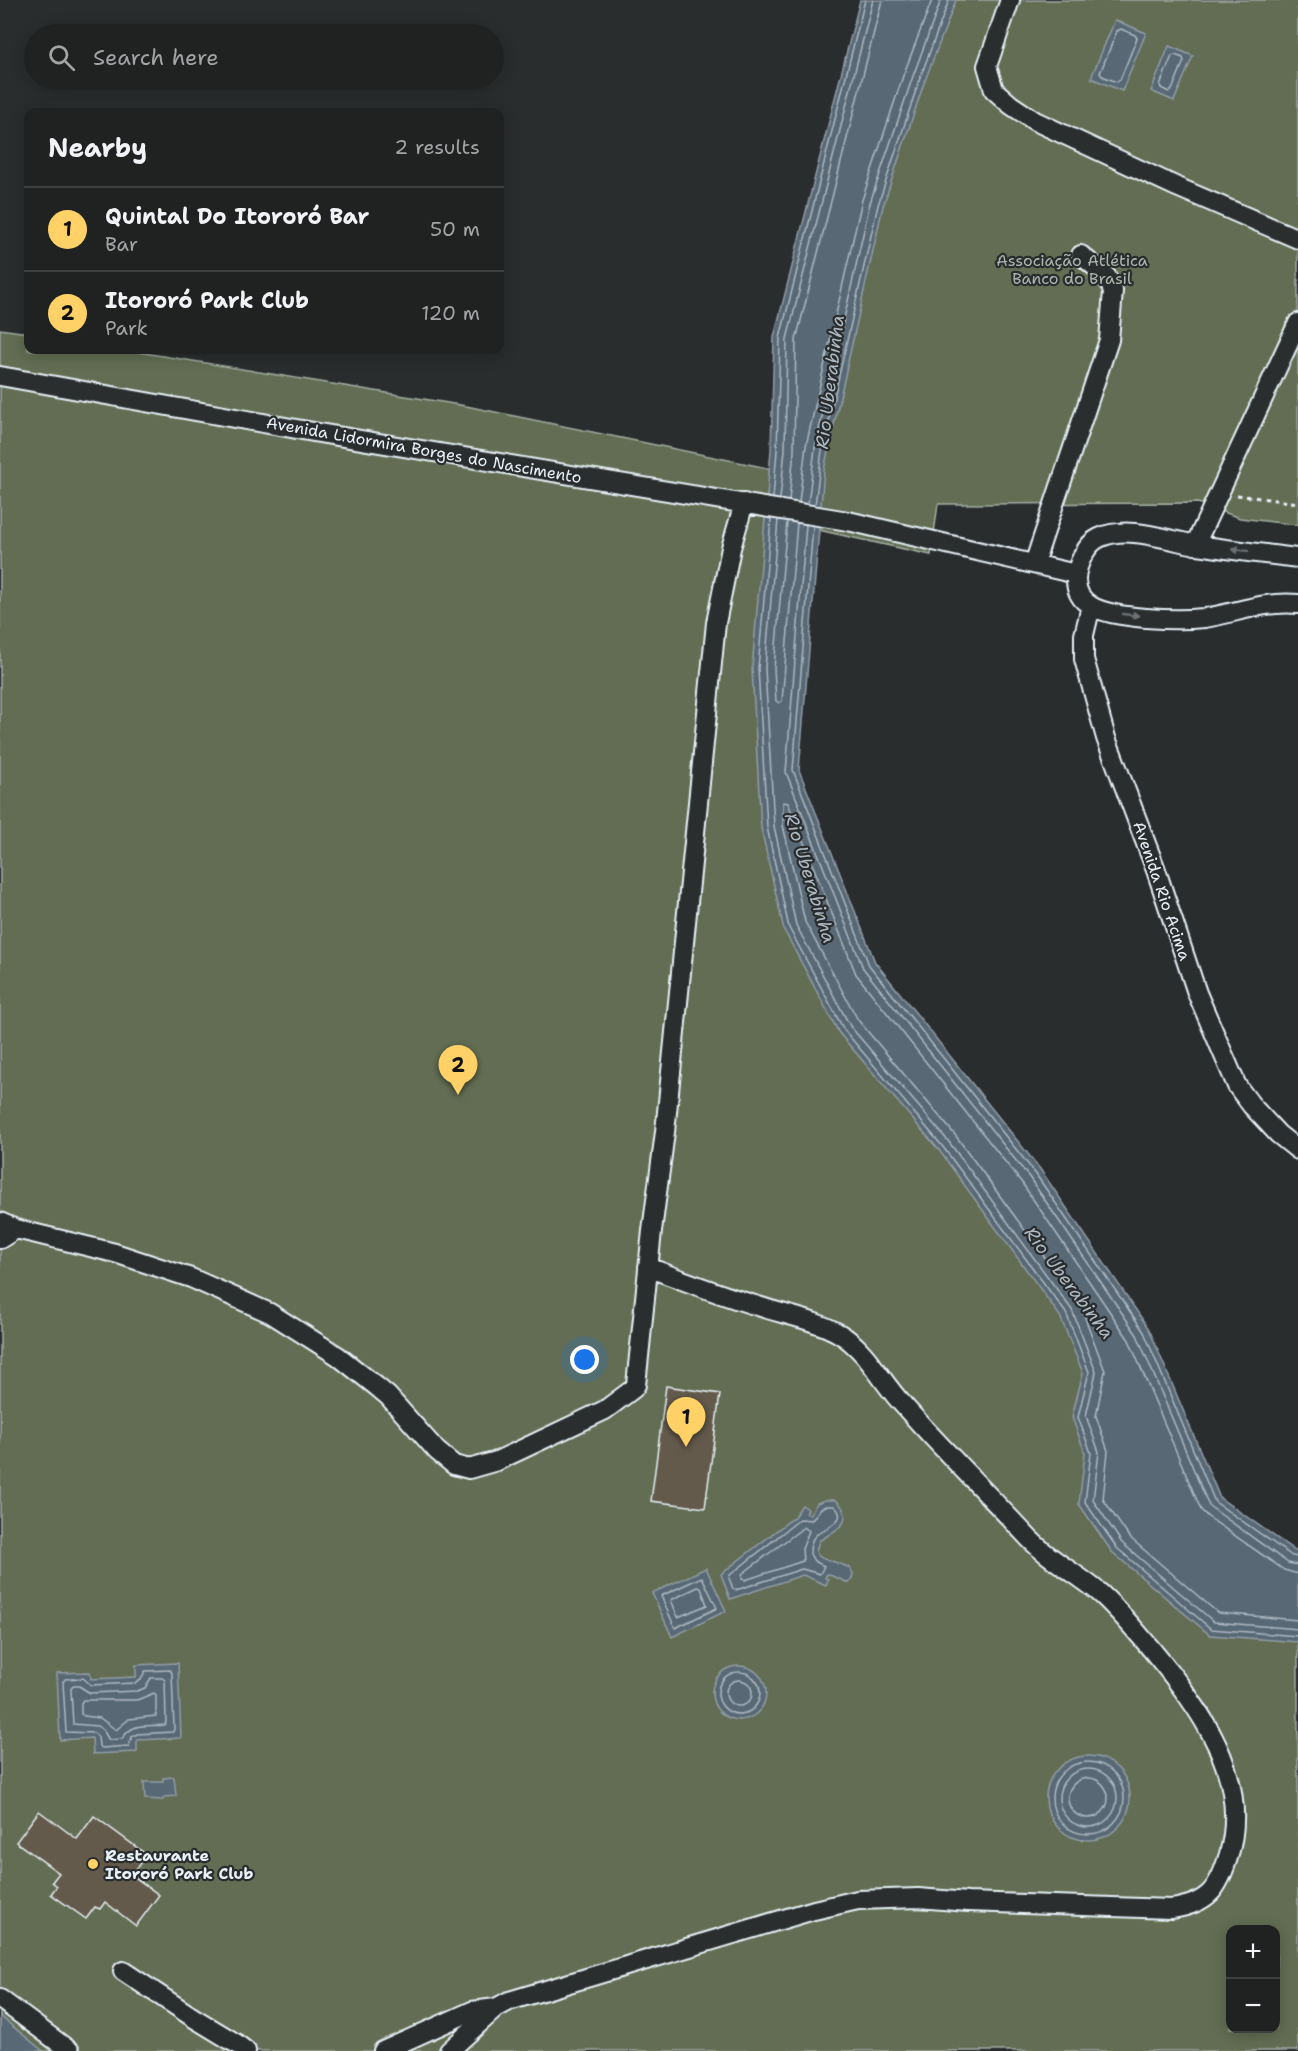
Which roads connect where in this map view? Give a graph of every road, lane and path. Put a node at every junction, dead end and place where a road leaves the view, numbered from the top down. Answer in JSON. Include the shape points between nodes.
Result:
{"nodes":[{"id":1,"x":1010,"y":0,"type":"edge"},
{"id":2,"x":1298,"y":239,"type":"edge"},
{"id":3,"x":1081,"y":255,"type":"dead end"},
{"id":4,"x":1298,"y":323,"type":"edge"},
{"id":5,"x":0,"y":376,"type":"edge"},
{"id":6,"x":1221,"y":493,"type":"junction"},
{"id":7,"x":744,"y":503,"type":"junction"},
{"id":8,"x":1298,"y":503,"type":"edge"},
{"id":9,"x":1195,"y":545,"type":"junction"},
{"id":10,"x":1298,"y":558,"type":"edge"},
{"id":11,"x":1034,"y":564,"type":"junction"},
{"id":12,"x":1076,"y":574,"type":"junction"},
{"id":13,"x":1298,"y":604,"type":"edge"},
{"id":14,"x":1091,"y":606,"type":"junction"},
{"id":15,"x":1298,"y":1150,"type":"edge"},
{"id":16,"x":8,"y":1225,"type":"edge"},
{"id":17,"x":0,"y":1239,"type":"edge"},
{"id":18,"x":648,"y":1266,"type":"junction"},
{"id":19,"x":123,"y":1971,"type":"dead end"},
{"id":20,"x":0,"y":1999,"type":"edge"},
{"id":21,"x":496,"y":2008,"type":"junction"},
{"id":22,"x":70,"y":2051,"type":"edge"},
{"id":23,"x":246,"y":2051,"type":"edge"},
{"id":24,"x":383,"y":2051,"type":"edge"},
{"id":25,"x":448,"y":2051,"type":"edge"}],
"edges":[{"from":1,"to":2,"type":"street","via":[[987,66],[994,90],[1011,105],[1035,121]]},
{"from":3,"to":11,"type":"street","via":[[1107,277],[1113,291],[1109,340]]},
{"from":4,"to":6,"type":"street"},
{"from":5,"to":7,"type":"street","name":"Avenida Lidormira Borges do Nascimento"},
{"from":6,"to":8,"type":"path"},
{"from":6,"to":9,"type":"street"},
{"from":7,"to":11,"type":"street","name":"Avenida Lidormira Borges do Nascimento","via":[[848,521]]},
{"from":7,"to":18,"type":"street","via":[[716,623],[669,1096]]},
{"from":10,"to":9,"type":"street","one_way":true},
{"from":9,"to":12,"type":"street","via":[[1146,534],[1116,533],[1098,538],[1086,549]]},
{"from":11,"to":12,"type":"street","name":"Avenida Lidormira Borges do Nascimento"},
{"from":12,"to":14,"type":"street","via":[[1076,588]]},
{"from":14,"to":13,"type":"street","one_way":true,"via":[[1161,619],[1203,618],[1266,604]]},
{"from":14,"to":15,"type":"street","name":"Avenida Rio Acima","via":[[1084,635],[1084,658],[1093,693],[1197,993],[1238,1086],[1278,1134]]},
{"from":16,"to":17,"type":"street"},
{"from":16,"to":18,"type":"street","via":[[115,1253],[190,1278],[270,1313],[338,1356],[388,1396],[437,1451],[454,1465],[469,1469],[497,1461],[582,1422],[633,1389]]},
{"from":18,"to":21,"type":"street","via":[[840,1334],[861,1350],[897,1398],[1031,1542],[1118,1610],[1196,1706],[1227,1772],[1235,1804],[1234,1834],[1217,1884],[1203,1901],[1190,1906],[1171,1909],[918,1898],[858,1900],[731,1934]]},
{"from":19,"to":23,"type":"street"},
{"from":20,"to":22,"type":"street"},
{"from":21,"to":24,"type":"street","via":[[472,2011]]},
{"from":21,"to":25,"type":"street"}]}
